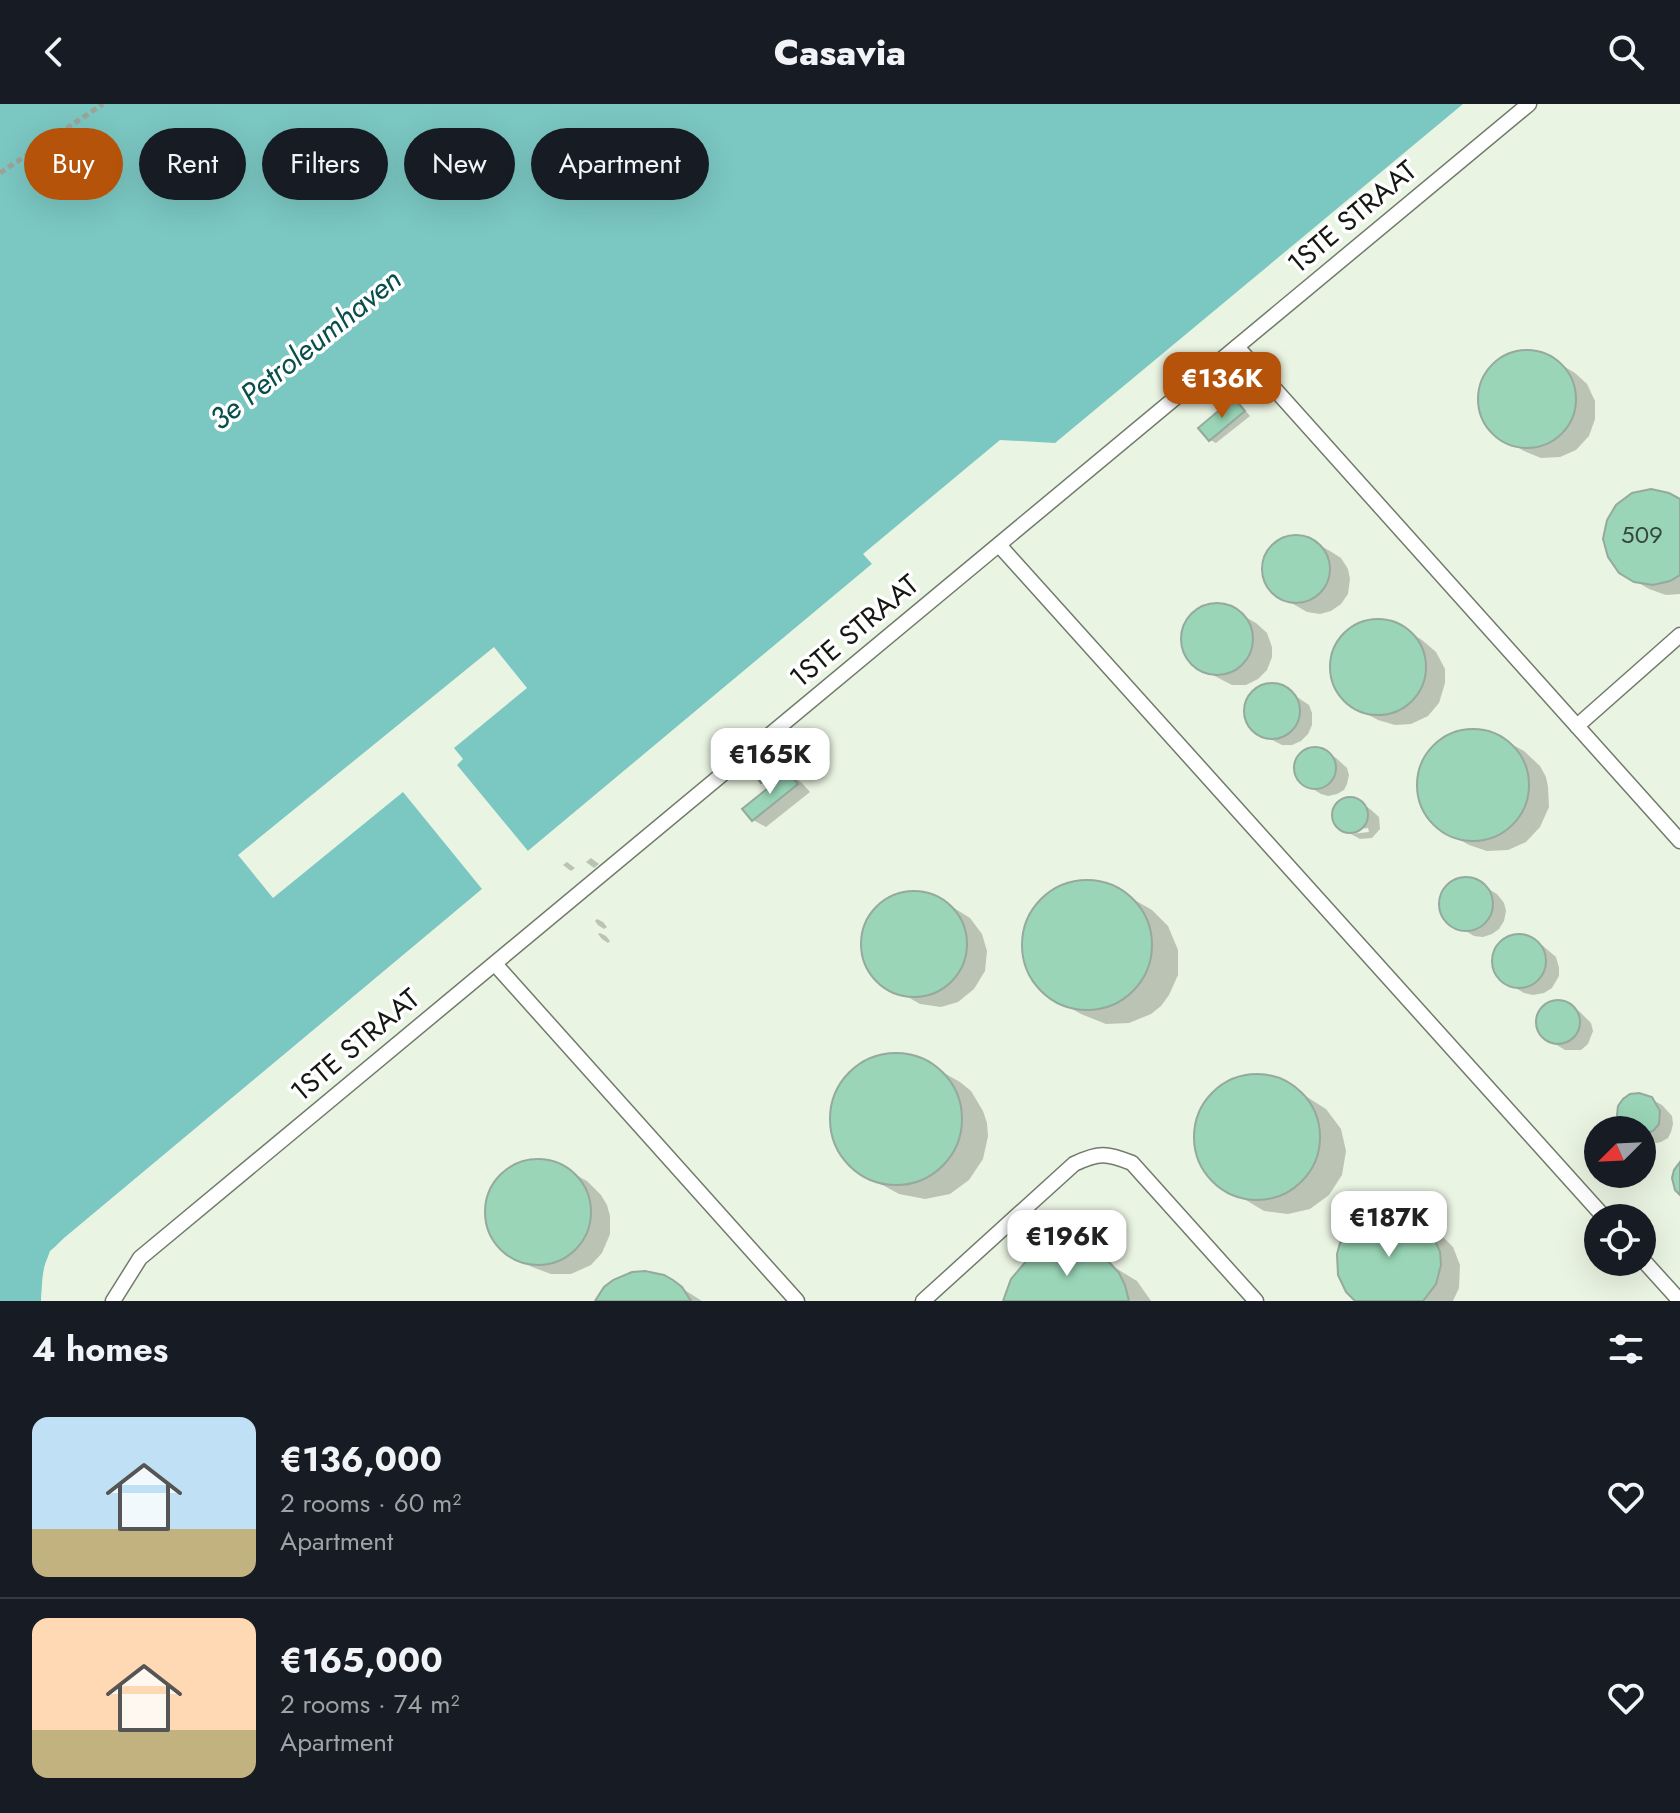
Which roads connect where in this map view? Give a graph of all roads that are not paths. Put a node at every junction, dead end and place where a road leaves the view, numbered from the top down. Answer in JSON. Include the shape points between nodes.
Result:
{"nodes":[{"id":1,"x":1529,"y":104,"type":"edge"},
{"id":2,"x":1237,"y":347,"type":"junction"},
{"id":3,"x":999,"y":545,"type":"junction"},
{"id":4,"x":1680,"y":635,"type":"edge"},
{"id":5,"x":1577,"y":726,"type":"junction"},
{"id":6,"x":1680,"y":841,"type":"edge"},
{"id":7,"x":495,"y":964,"type":"junction"},
{"id":8,"x":1592,"y":1204,"type":"edge"},
{"id":9,"x":1656,"y":1274,"type":"edge"},
{"id":10,"x":113,"y":1301,"type":"edge"},
{"id":11,"x":797,"y":1301,"type":"edge"},
{"id":12,"x":923,"y":1301,"type":"edge"},
{"id":13,"x":1256,"y":1301,"type":"edge"},
{"id":14,"x":1680,"y":1301,"type":"edge"}],
"edges":[{"from":1,"to":2,"type":"lane","name":"1STE STRAAT"},
{"from":2,"to":3,"type":"lane","name":"1STE STRAAT"},
{"from":2,"to":5,"type":"lane"},
{"from":3,"to":7,"type":"lane","name":"1STE STRAAT"},
{"from":3,"to":8,"type":"lane"},
{"from":4,"to":5,"type":"lane"},
{"from":5,"to":6,"type":"lane"},
{"from":7,"to":10,"type":"lane","name":"1STE STRAAT","via":[[140,1258]]},
{"from":7,"to":11,"type":"lane"},
{"from":9,"to":14,"type":"lane"},
{"from":12,"to":13,"type":"lane","via":[[1074,1164],[1112,1155],[1132,1163]]}]}
